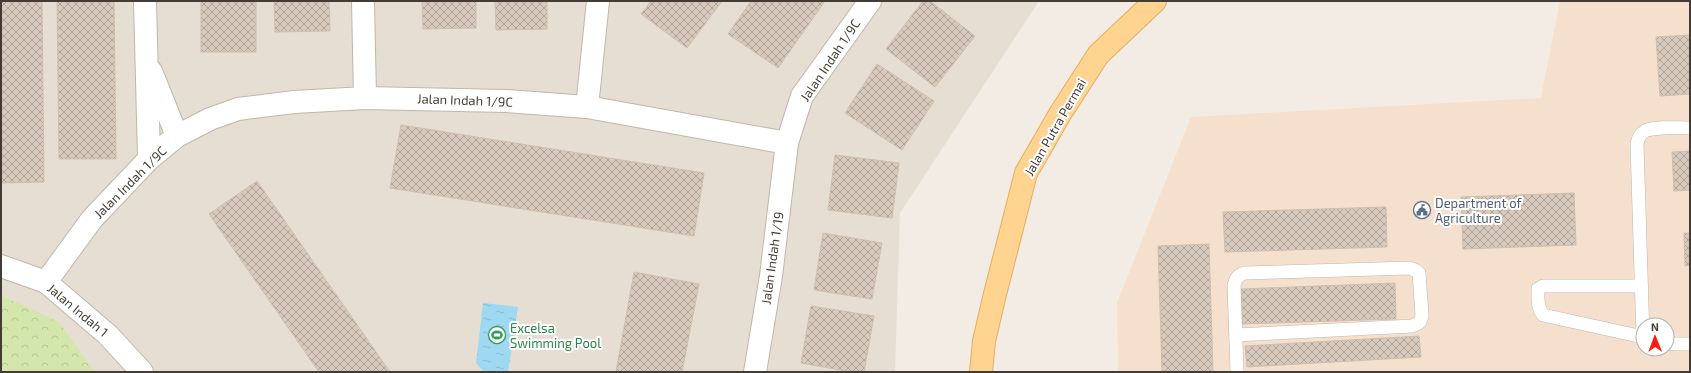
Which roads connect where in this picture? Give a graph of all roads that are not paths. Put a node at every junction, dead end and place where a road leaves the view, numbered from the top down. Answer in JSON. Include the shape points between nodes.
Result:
{"nodes":[{"id":1,"x":145,"y":1,"type":"edge"},
{"id":2,"x":362,"y":1,"type":"edge"},
{"id":3,"x":598,"y":1,"type":"edge"},
{"id":4,"x":870,"y":1,"type":"edge"},
{"id":5,"x":1155,"y":1,"type":"edge"},
{"id":6,"x":146,"y":58,"type":"junction"},
{"id":7,"x":365,"y":98,"type":"junction"},
{"id":8,"x":587,"y":107,"type":"junction"},
{"id":9,"x":1690,"y":128,"type":"edge"},
{"id":10,"x":177,"y":136,"type":"junction"},
{"id":11,"x":787,"y":143,"type":"junction"},
{"id":12,"x":149,"y":160,"type":"junction"},
{"id":13,"x":1,"y":266,"type":"edge"},
{"id":14,"x":46,"y":282,"type":"junction"},
{"id":15,"x":1641,"y":286,"type":"junction"},
{"id":16,"x":1642,"y":317,"type":"edge"},
{"id":17,"x":1236,"y":335,"type":"junction"},
{"id":18,"x":1635,"y":335,"type":"edge"},
{"id":19,"x":1675,"y":344,"type":"edge"},
{"id":20,"x":1690,"y":344,"type":"edge"},
{"id":21,"x":142,"y":372,"type":"edge"},
{"id":22,"x":755,"y":372,"type":"edge"},
{"id":23,"x":981,"y":372,"type":"edge"},
{"id":24,"x":1237,"y":372,"type":"edge"}],
"edges":[{"from":1,"to":6,"type":"street"},
{"from":2,"to":7,"type":"street"},
{"from":3,"to":8,"type":"street"},
{"from":4,"to":11,"type":"street","name":"Jalan Indah 1/9C","via":[[802,96]]},
{"from":5,"to":23,"type":"main road","name":"Jalan Putra Permai","via":[[1098,55],[1026,173],[990,312]]},
{"from":6,"to":10,"type":"street"},
{"from":6,"to":12,"type":"street"},
{"from":7,"to":8,"type":"street","name":"Jalan Indah 1/9C","via":[[506,100]]},
{"from":7,"to":10,"type":"street","name":"Jalan Indah 1/9C","via":[[294,102],[238,109],[210,119]]},
{"from":8,"to":11,"type":"street","name":"Jalan Indah 1/9C"},
{"from":9,"to":15,"type":"lane","via":[[1651,129],[1644,131],[1639,137],[1637,144]]},
{"from":10,"to":12,"type":"street","name":"Jalan Indah 1/9C"},
{"from":11,"to":22,"type":"street","name":"Jalan Indah 1/19","via":[[771,276]]},
{"from":12,"to":14,"type":"street","name":"Jalan Indah 1/9C","via":[[92,219]]},
{"from":13,"to":14,"type":"street","name":"Jalan Indah 1"},
{"from":14,"to":21,"type":"street","name":"Jalan Indah 1","via":[[108,335]]},
{"from":15,"to":16,"type":"lane"},
{"from":15,"to":18,"type":"lane","via":[[1543,286],[1538,289],[1539,310],[1543,315]]},
{"from":17,"to":17,"type":"lane","via":[[1234,285],[1239,275],[1410,268],[1419,274],[1422,315],[1417,325]]},
{"from":17,"to":24,"type":"lane"},
{"from":19,"to":20,"type":"lane"}]}
